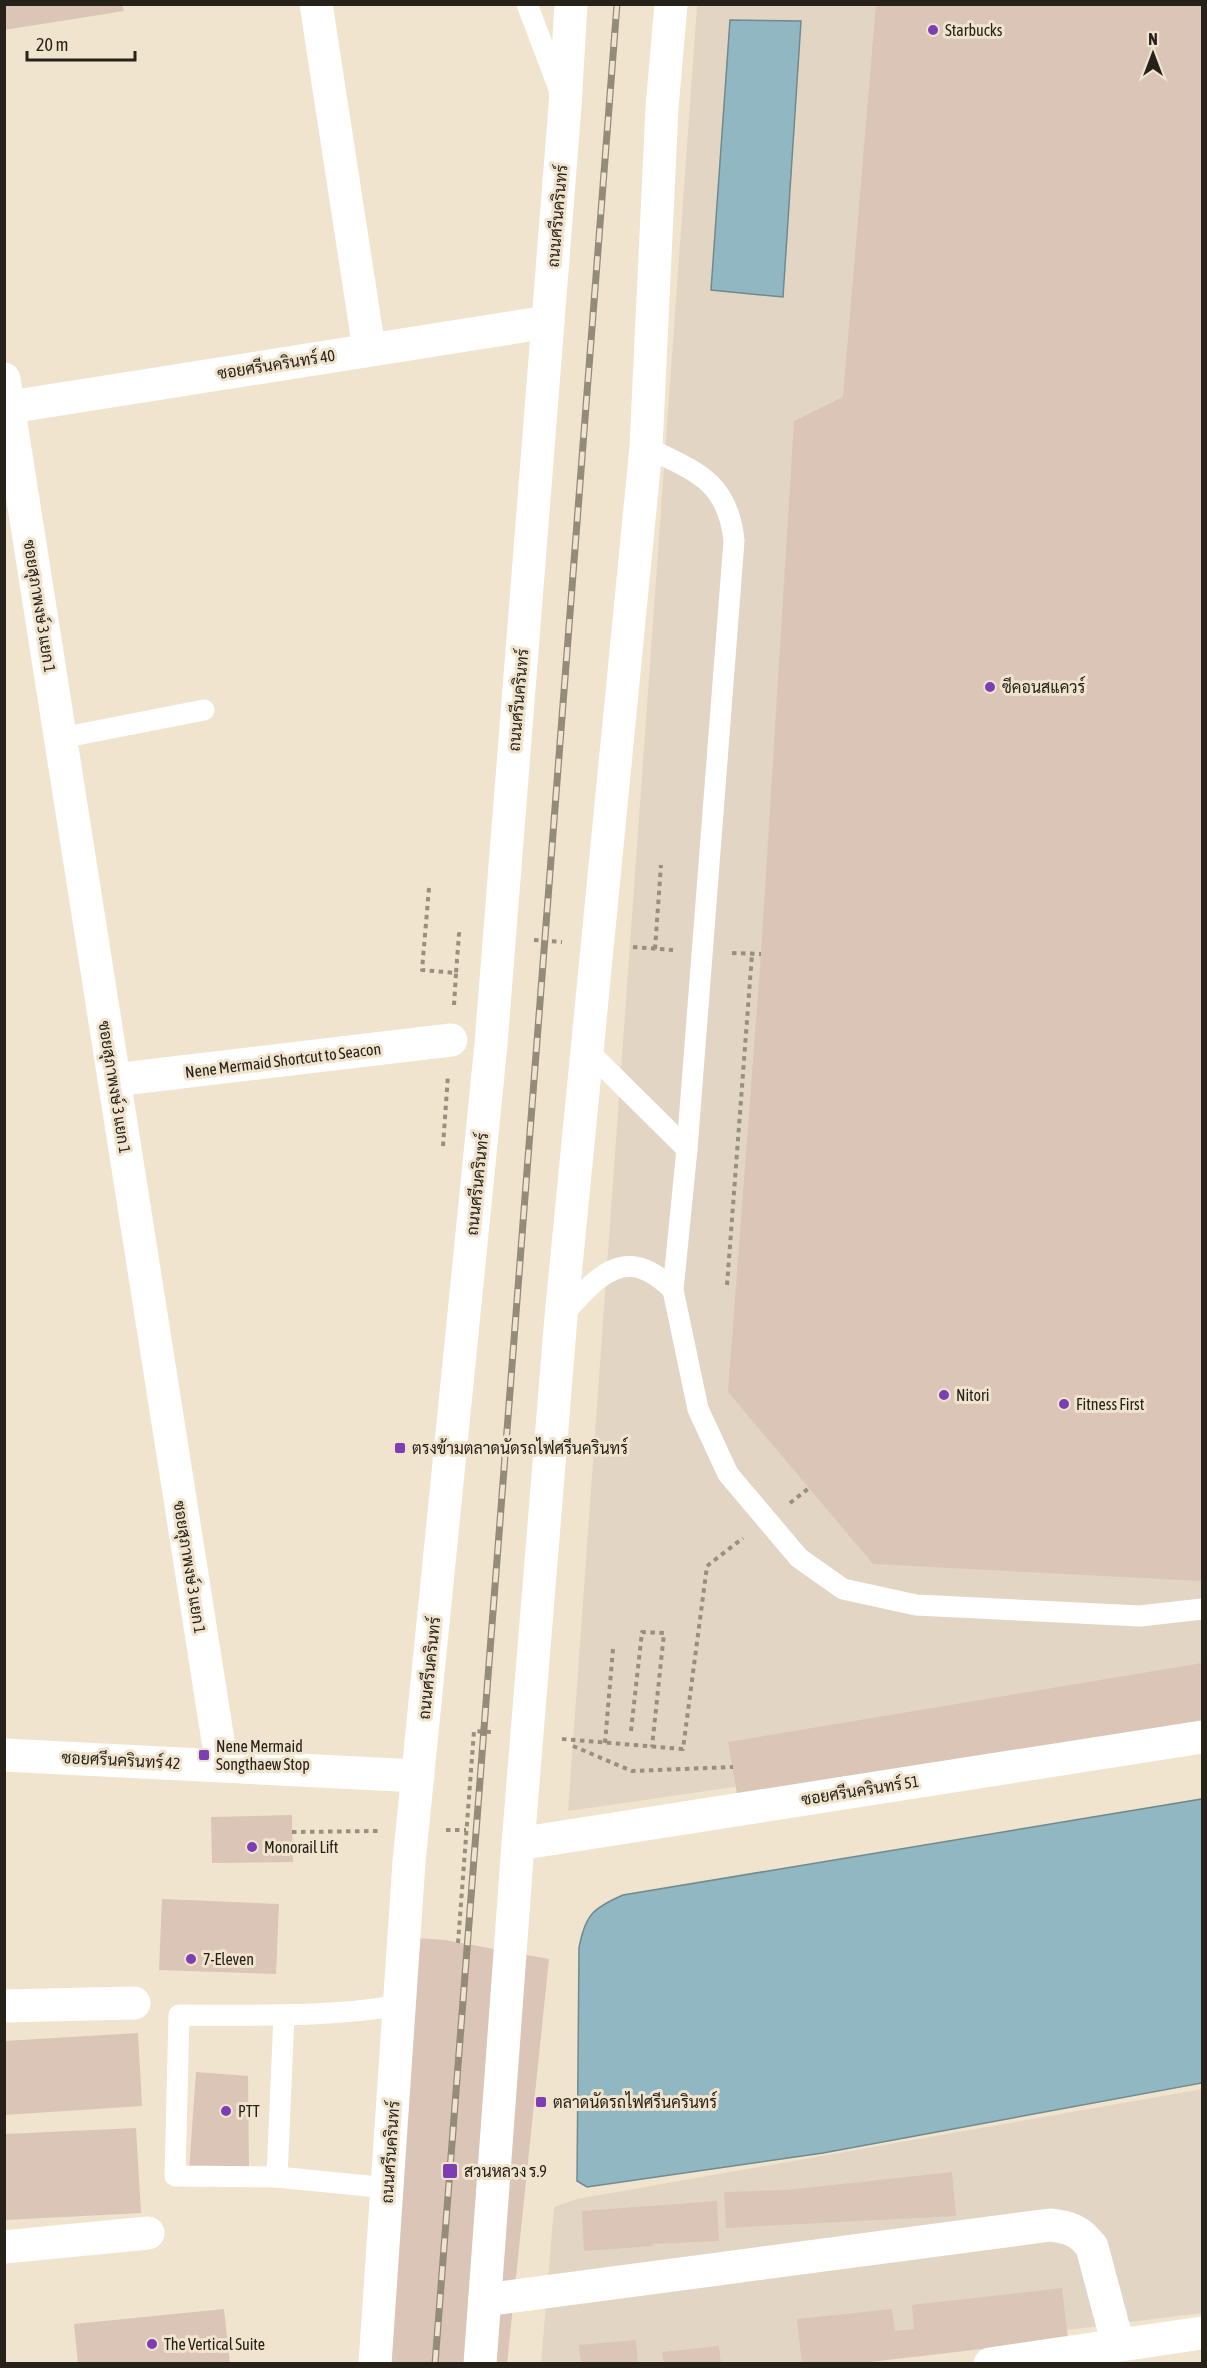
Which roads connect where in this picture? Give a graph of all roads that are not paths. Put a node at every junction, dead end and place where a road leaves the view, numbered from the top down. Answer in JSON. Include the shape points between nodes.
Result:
{"nodes":[{"id":1,"x":316,"y":4,"type":"edge"},
{"id":2,"x":526,"y":4,"type":"edge"},
{"id":3,"x":571,"y":4,"type":"edge"},
{"id":4,"x":670,"y":4,"type":"edge"},
{"id":5,"x":565,"y":106,"type":"junction"},
{"id":6,"x":548,"y":322,"type":"junction"},
{"id":7,"x":369,"y":349,"type":"junction"},
{"id":8,"x":6,"y":398,"type":"edge"},
{"id":9,"x":646,"y":447,"type":"junction"},
{"id":10,"x":204,"y":710,"type":"dead end"},
{"id":11,"x":61,"y":738,"type":"junction"},
{"id":12,"x":451,"y":1040,"type":"dead end"},
{"id":13,"x":588,"y":1051,"type":"junction"},
{"id":14,"x":114,"y":1080,"type":"junction"},
{"id":15,"x":687,"y":1149,"type":"junction"},
{"id":16,"x":673,"y":1290,"type":"junction"},
{"id":17,"x":561,"y":1317,"type":"junction"},
{"id":18,"x":1203,"y":1609,"type":"edge"},
{"id":19,"x":1203,"y":1737,"type":"edge"},
{"id":20,"x":4,"y":1755,"type":"edge"},
{"id":21,"x":222,"y":1766,"type":"junction"},
{"id":22,"x":418,"y":1776,"type":"junction"},
{"id":23,"x":518,"y":1844,"type":"junction"},
{"id":24,"x":134,"y":2003,"type":"dead end"},
{"id":25,"x":400,"y":2005,"type":"junction"},
{"id":26,"x":4,"y":2006,"type":"edge"},
{"id":27,"x":284,"y":2015,"type":"junction"},
{"id":28,"x":277,"y":2177,"type":"junction"},
{"id":29,"x":388,"y":2188,"type":"junction"},
{"id":30,"x":148,"y":2233,"type":"dead end"},
{"id":31,"x":4,"y":2247,"type":"edge"},
{"id":32,"x":485,"y":2300,"type":"junction"},
{"id":33,"x":1203,"y":2333,"type":"edge"},
{"id":34,"x":1118,"y":2345,"type":"junction"},
{"id":35,"x":375,"y":2364,"type":"edge"},
{"id":36,"x":480,"y":2364,"type":"edge"},
{"id":37,"x":990,"y":2364,"type":"edge"}],
"edges":[{"from":1,"to":7,"type":"street"},
{"from":2,"to":5,"type":"lane"},
{"from":3,"to":5,"type":"street","name":"ถนนศรีนครินทร์"},
{"from":4,"to":9,"type":"street"},
{"from":5,"to":6,"type":"street","name":"ถนนศรีนครินทร์"},
{"from":6,"to":7,"type":"street","name":"ซอยศรีนครินทร์ 40"},
{"from":6,"to":22,"type":"street","name":"ถนนศรีนครินทร์","via":[[492,1032]]},
{"from":7,"to":8,"type":"street","name":"ซอยศรีนครินทร์ 40"},
{"from":8,"to":11,"type":"street","name":"ซอยสุภาพงษ์ 3 แยก 1"},
{"from":9,"to":13,"type":"street"},
{"from":9,"to":15,"type":"lane","via":[[715,487],[730,516],[734,541]]},
{"from":10,"to":11,"type":"lane"},
{"from":11,"to":14,"type":"street","name":"ซอยสุภาพงษ์ 3 แยก 1"},
{"from":12,"to":14,"type":"street","name":"Nene Mermaid Shortcut to Seacon"},
{"from":13,"to":15,"type":"lane"},
{"from":13,"to":17,"type":"street"},
{"from":14,"to":21,"type":"street","name":"ซอยสุภาพงษ์ 3 แยก 1"},
{"from":15,"to":16,"type":"lane"},
{"from":16,"to":17,"type":"lane","via":[[653,1272],[636,1266],[618,1267],[591,1284]]},
{"from":16,"to":18,"type":"lane","via":[[698,1409],[728,1474],[800,1558],[843,1588],[916,1605],[1140,1616]]},
{"from":17,"to":23,"type":"street"},
{"from":19,"to":23,"type":"street","name":"ซอยศรีนครินทร์ 51"},
{"from":20,"to":21,"type":"street","name":"ซอยศรีนครินทร์ 42"},
{"from":21,"to":22,"type":"street","name":"ซอยศรีนครินทร์ 42"},
{"from":22,"to":25,"type":"street","name":"ถนนศรีนครินทร์"},
{"from":23,"to":32,"type":"street"},
{"from":24,"to":26,"type":"street"},
{"from":25,"to":27,"type":"lane"},
{"from":25,"to":29,"type":"street","name":"ถนนศรีนครินทร์"},
{"from":27,"to":28,"type":"lane"},
{"from":27,"to":28,"type":"lane","via":[[179,2015],[175,2176]]},
{"from":28,"to":29,"type":"lane"},
{"from":29,"to":35,"type":"street","name":"ถนนศรีนครินทร์"},
{"from":30,"to":31,"type":"street"},
{"from":32,"to":34,"type":"street","via":[[1050,2225],[1083,2234],[1092,2247]]},
{"from":32,"to":36,"type":"street"},
{"from":33,"to":34,"type":"street"},
{"from":34,"to":37,"type":"street"}]}
